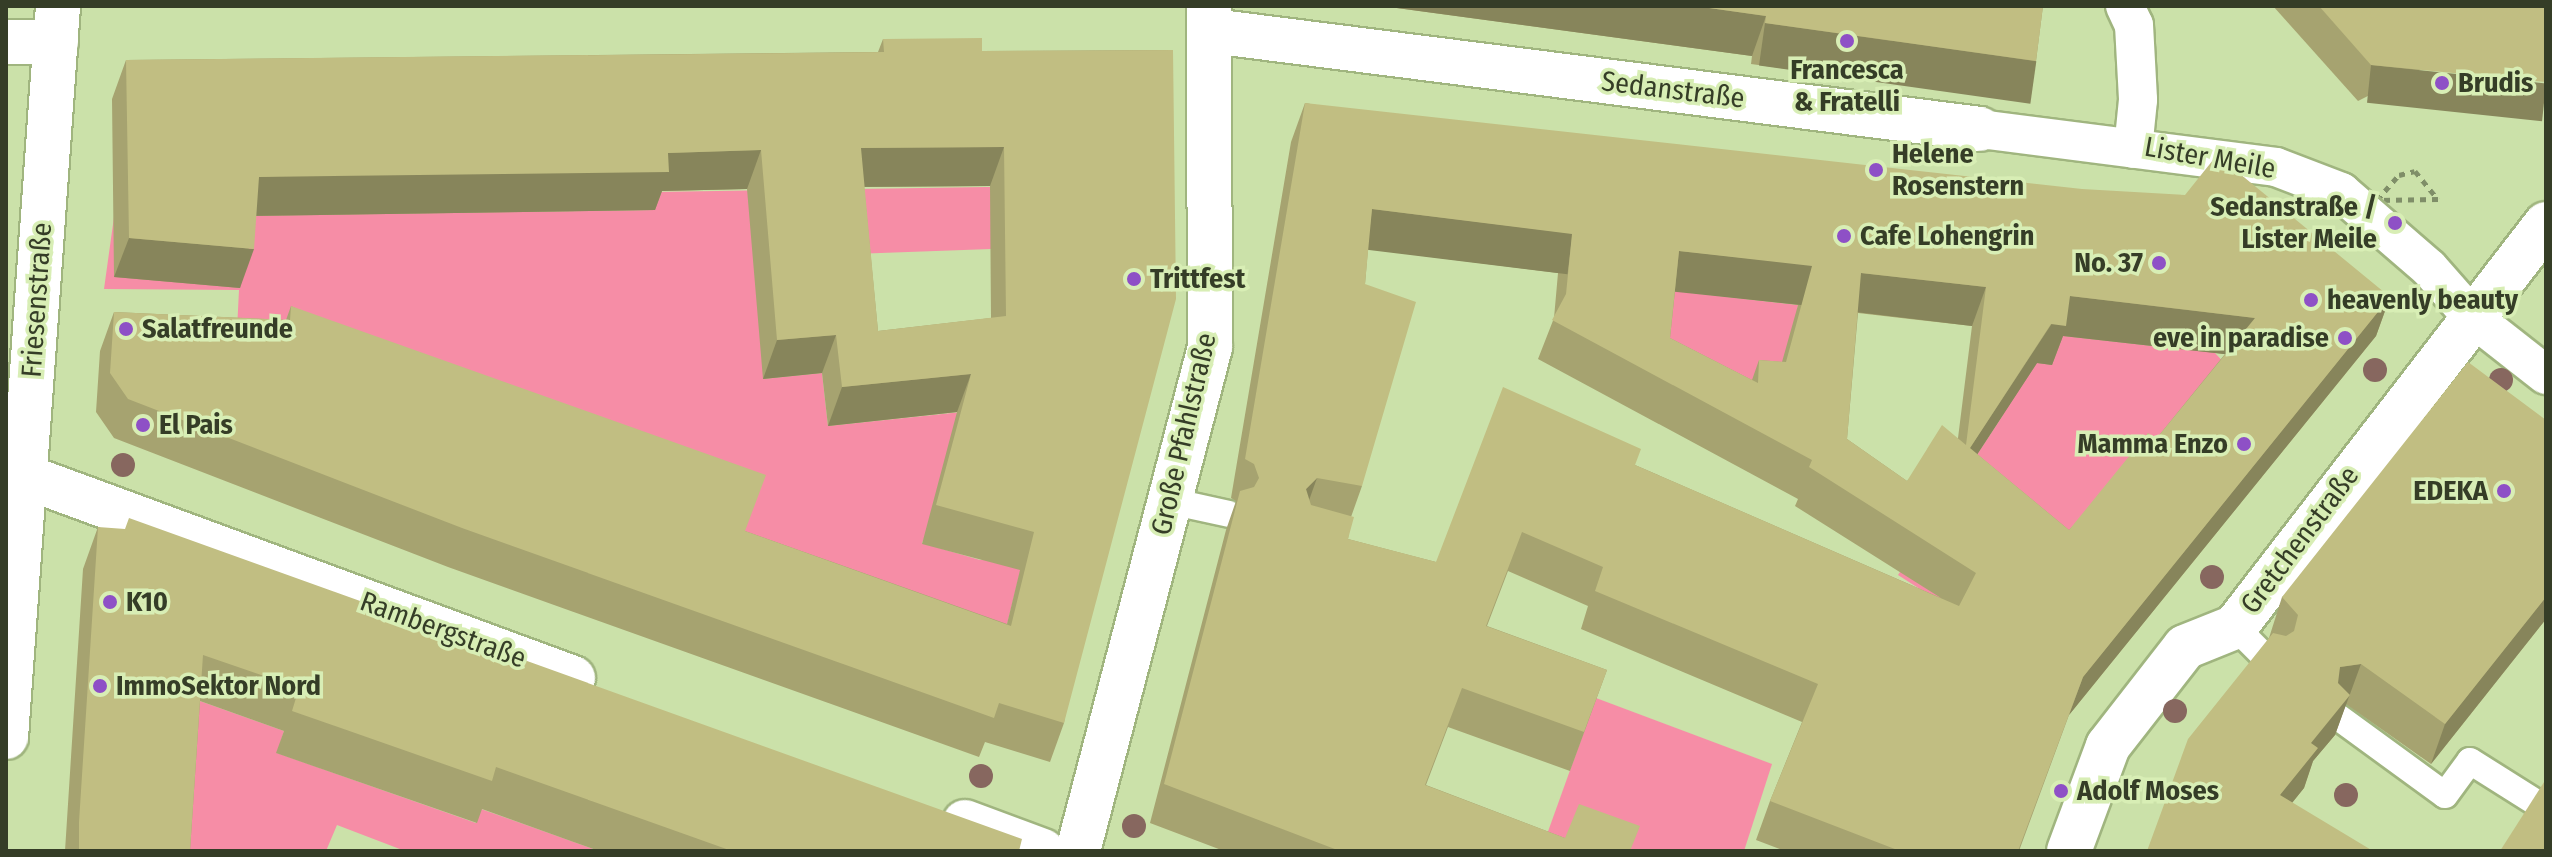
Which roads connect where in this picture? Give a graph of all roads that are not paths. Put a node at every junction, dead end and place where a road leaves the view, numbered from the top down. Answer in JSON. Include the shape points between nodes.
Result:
{"nodes":[{"id":1,"x":2125,"y":6,"type":"edge"},
{"id":2,"x":1211,"y":19,"type":"edge"},
{"id":3,"x":57,"y":24,"type":"edge"},
{"id":4,"x":6,"y":42,"type":"edge"},
{"id":5,"x":1980,"y":129,"type":"joint"},
{"id":6,"x":2133,"y":149,"type":"junction"},
{"id":7,"x":2546,"y":224,"type":"edge"},
{"id":8,"x":2472,"y":317,"type":"junction"},
{"id":9,"x":2546,"y":375,"type":"edge"},
{"id":10,"x":24,"y":476,"type":"junction"},
{"id":11,"x":1170,"y":501,"type":"junction"},
{"id":12,"x":1229,"y":514,"type":"dead end"},
{"id":13,"x":2235,"y":627,"type":"junction"},
{"id":14,"x":2268,"y":660,"type":"edge"},
{"id":15,"x":614,"y":693,"type":"edge"},
{"id":16,"x":2338,"y":717,"type":"edge"},
{"id":17,"x":6,"y":737,"type":"edge"},
{"id":18,"x":2540,"y":805,"type":"edge"},
{"id":19,"x":926,"y":808,"type":"edge"},
{"id":20,"x":1043,"y":851,"type":"edge"},
{"id":21,"x":1078,"y":851,"type":"edge"},
{"id":22,"x":2069,"y":851,"type":"edge"}],
"edges":[{"from":1,"to":6,"type":"street","name":"Lister Meile","via":[[2134,25]]},
{"from":2,"to":5,"type":"street","name":"Sedanstraße"},
{"from":2,"to":11,"type":"street","name":"Große Pfahlstraße","via":[[1210,347]]},
{"from":3,"to":4,"type":"street"},
{"from":3,"to":10,"type":"street","name":"Friesenstraße"},
{"from":5,"to":6,"type":"street","name":"Sedanstraße"},
{"from":6,"to":8,"type":"street","name":"Lister Meile","via":[[2276,167],[2341,192]]},
{"from":7,"to":8,"type":"street","name":"Gretchenstraße"},
{"from":8,"to":9,"type":"street","name":"Lister Meile"},
{"from":8,"to":13,"type":"street","name":"Gretchenstraße"},
{"from":10,"to":15,"type":"street","name":"Rambergstraße"},
{"from":10,"to":17,"type":"street","name":"Friesenstraße"},
{"from":11,"to":12,"type":"lane"},
{"from":11,"to":21,"type":"street","name":"Große Pfahlstraße"},
{"from":13,"to":14,"type":"lane"},
{"from":13,"to":22,"type":"street","name":"Gretchenstraße","via":[[2185,647],[2108,746]]},
{"from":16,"to":18,"type":"lane","via":[[2445,795],[2470,761]]},
{"from":19,"to":20,"type":"street"}]}
